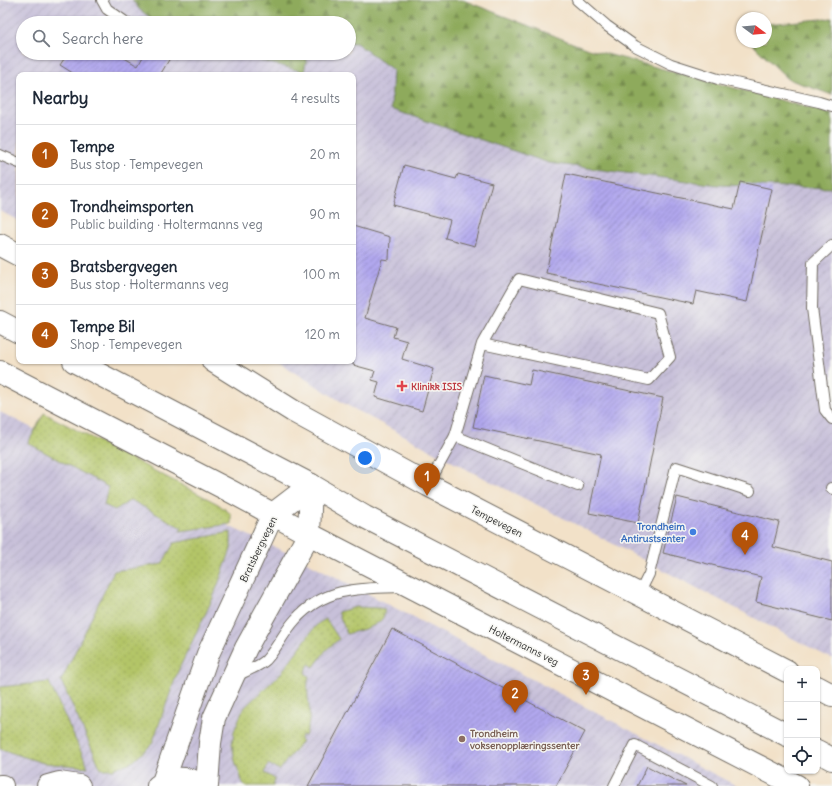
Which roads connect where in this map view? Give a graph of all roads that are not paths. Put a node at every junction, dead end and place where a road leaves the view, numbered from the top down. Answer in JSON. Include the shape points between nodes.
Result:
{"nodes":[{"id":1,"x":102,"y":0,"type":"edge"},
{"id":2,"x":577,"y":0,"type":"edge"},
{"id":3,"x":116,"y":16,"type":"edge"},
{"id":4,"x":832,"y":106,"type":"edge"},
{"id":5,"x":0,"y":154,"type":"edge"},
{"id":6,"x":16,"y":162,"type":"edge"},
{"id":7,"x":0,"y":245,"type":"edge"},
{"id":8,"x":832,"y":245,"type":"edge"},
{"id":9,"x":16,"y":253,"type":"edge"},
{"id":10,"x":0,"y":322,"type":"edge"},
{"id":11,"x":16,"y":330,"type":"edge"},
{"id":12,"x":482,"y":344,"type":"junction"},
{"id":13,"x":80,"y":364,"type":"edge"},
{"id":14,"x":218,"y":364,"type":"edge"},
{"id":15,"x":0,"y":372,"type":"edge"},
{"id":16,"x":832,"y":419,"type":"edge"},
{"id":17,"x":455,"y":436,"type":"junction"},
{"id":18,"x":311,"y":485,"type":"junction"},
{"id":19,"x":428,"y":485,"type":"junction"},
{"id":20,"x":578,"y":486,"type":"dead end"},
{"id":21,"x":750,"y":491,"type":"dead end"},
{"id":22,"x":274,"y":514,"type":"junction"},
{"id":23,"x":309,"y":534,"type":"junction"},
{"id":24,"x":410,"y":586,"type":"junction"},
{"id":25,"x":639,"y":594,"type":"junction"},
{"id":26,"x":784,"y":669,"type":"edge"},
{"id":27,"x":231,"y":679,"type":"junction"},
{"id":28,"x":820,"y":689,"type":"edge"},
{"id":29,"x":832,"y":695,"type":"edge"},
{"id":30,"x":784,"y":733,"type":"edge"},
{"id":31,"x":820,"y":753,"type":"edge"},
{"id":32,"x":832,"y":759,"type":"edge"},
{"id":33,"x":161,"y":784,"type":"edge"},
{"id":34,"x":48,"y":786,"type":"edge"},
{"id":35,"x":79,"y":786,"type":"edge"},
{"id":36,"x":202,"y":786,"type":"edge"},
{"id":37,"x":207,"y":786,"type":"edge"},
{"id":38,"x":614,"y":786,"type":"edge"},
{"id":39,"x":712,"y":786,"type":"edge"},
{"id":40,"x":796,"y":786,"type":"edge"}],
"edges":[{"from":1,"to":3,"type":"lane","via":[[107,9]]},
{"from":2,"to":4,"type":"lane","via":[[635,46],[671,64],[718,79]]},
{"from":5,"to":6,"type":"lane"},
{"from":7,"to":9,"type":"main road"},
{"from":8,"to":16,"type":"lane","via":[[813,263],[812,308],[825,410]]},
{"from":10,"to":11,"type":"main road"},
{"from":12,"to":12,"type":"lane","via":[[649,380],[670,357],[658,313],[518,279]]},
{"from":12,"to":17,"type":"lane"},
{"from":13,"to":18,"type":"main road"},
{"from":14,"to":19,"type":"main road","name":"Tempevegen","via":[[292,410]]},
{"from":15,"to":22,"type":"main road","name":"Holtermanns veg"},
{"from":17,"to":19,"type":"lane"},
{"from":17,"to":20,"type":"lane"},
{"from":18,"to":22,"type":"main road","name":"Bratsbergvegen"},
{"from":18,"to":23,"type":"main road"},
{"from":18,"to":30,"type":"main road","via":[[365,517]]},
{"from":19,"to":25,"type":"main road","name":"Tempevegen"},
{"from":21,"to":25,"type":"lane","via":[[676,467],[649,574]]},
{"from":22,"to":23,"type":"main road","name":"Holtermanns veg"},
{"from":22,"to":33,"type":"main road","name":"Bratsbergvegen","via":[[208,654]]},
{"from":23,"to":24,"type":"main road","name":"Holtermanns veg"},
{"from":23,"to":27,"type":"main road"},
{"from":24,"to":27,"type":"lane","via":[[365,588],[335,593],[314,604],[295,620],[265,660]]},
{"from":24,"to":40,"type":"main road","name":"Holtermanns veg"},
{"from":25,"to":26,"type":"main road","name":"Tempevegen"},
{"from":27,"to":37,"type":"main road","via":[[214,718]]},
{"from":28,"to":29,"type":"main road"},
{"from":31,"to":32,"type":"main road"},
{"from":33,"to":36,"type":"main road","via":[[175,779],[186,779]]},
{"from":34,"to":35,"type":"main road","via":[[59,783]]},
{"from":38,"to":39,"type":"lane","via":[[635,746]]}]}
